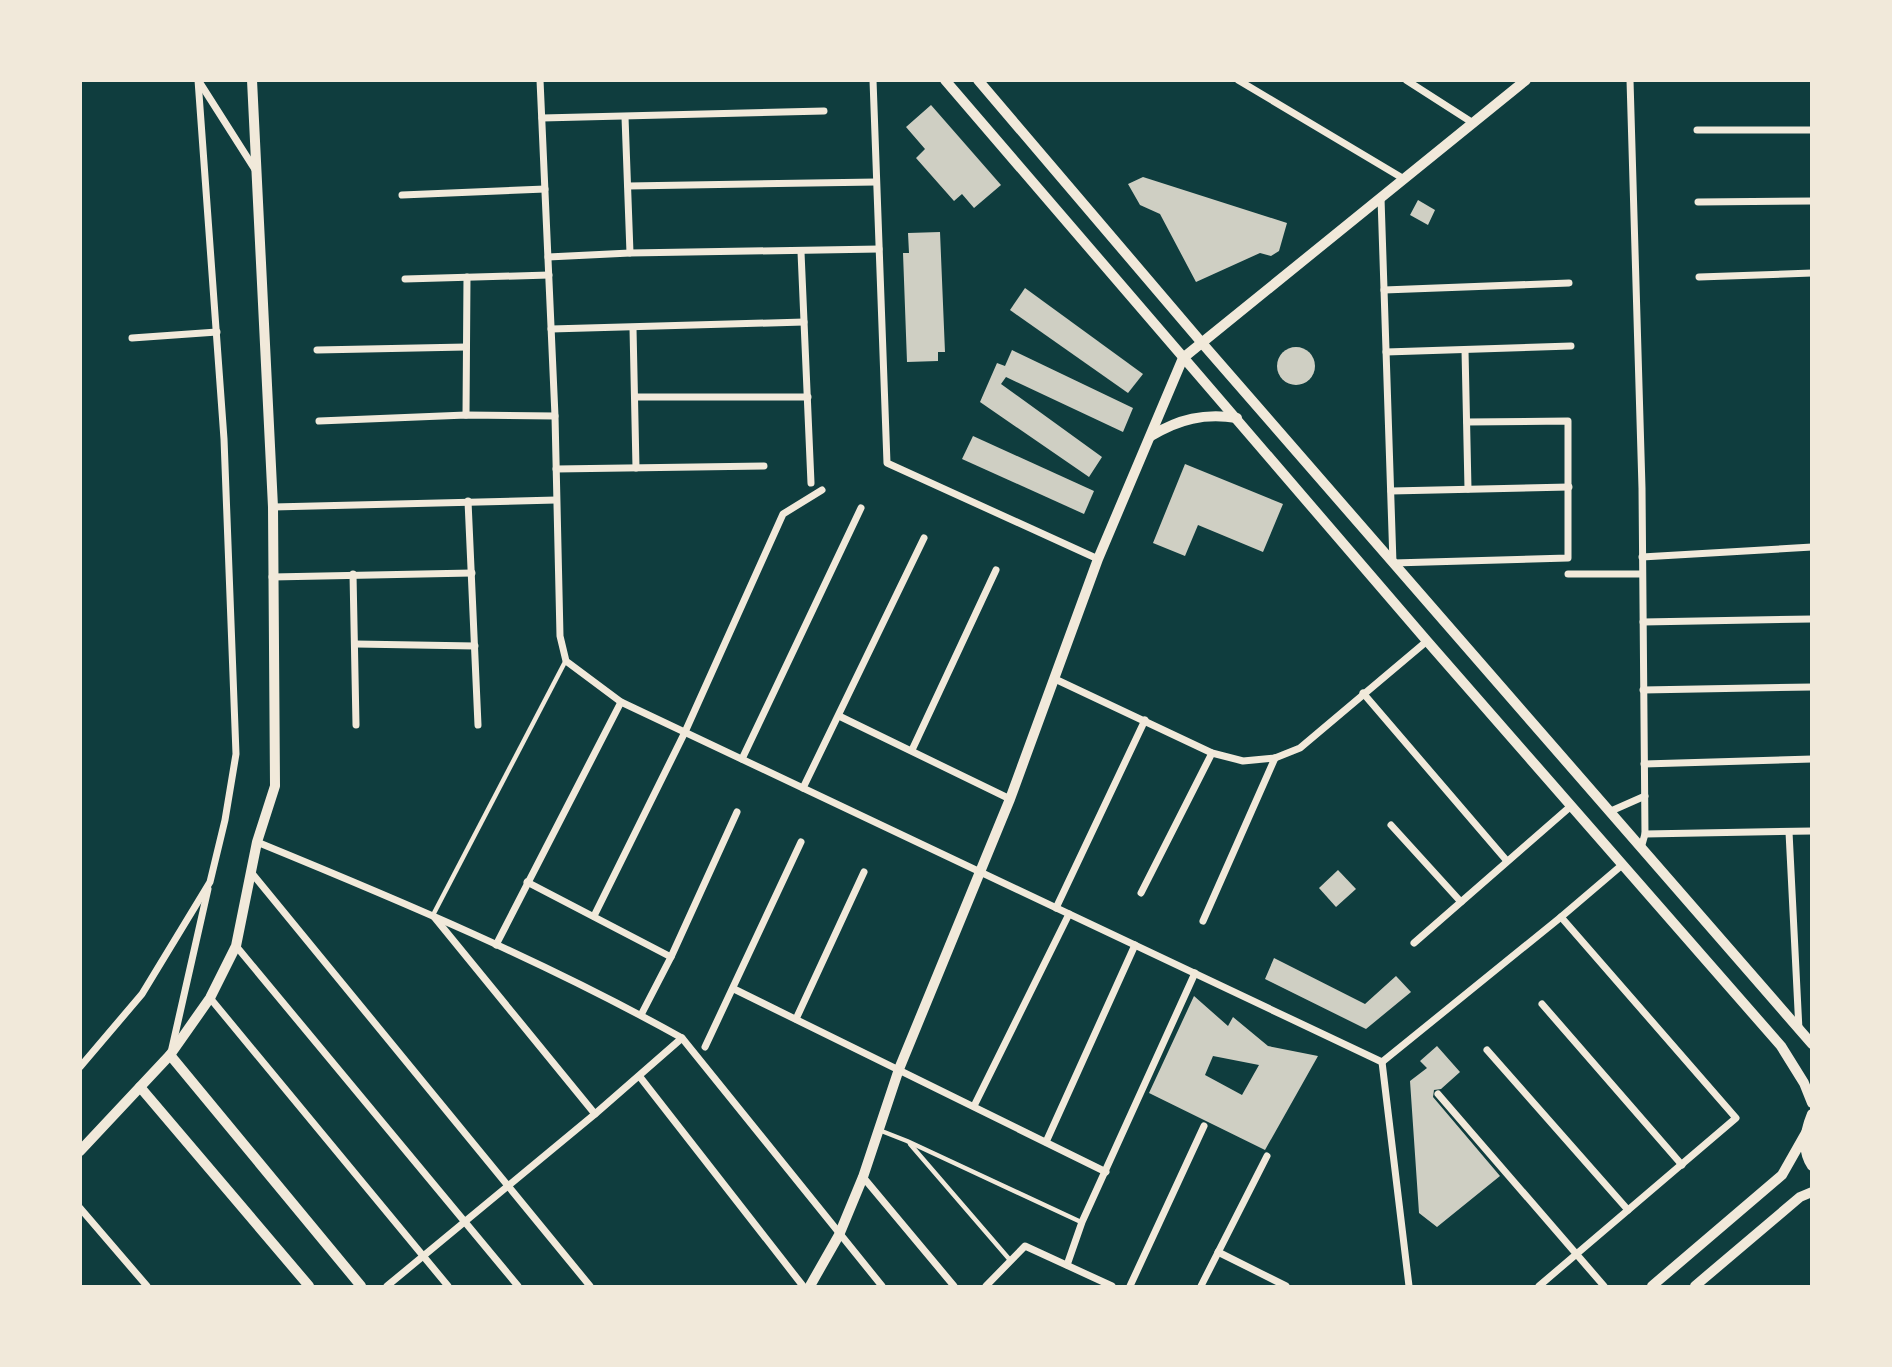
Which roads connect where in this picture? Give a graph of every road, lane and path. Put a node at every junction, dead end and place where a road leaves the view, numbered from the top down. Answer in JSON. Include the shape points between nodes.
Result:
{"nodes":[{"id":1,"x":198,"y":80,"type":"edge"},
{"id":2,"x":252,"y":80,"type":"edge"},
{"id":3,"x":540,"y":80,"type":"edge"},
{"id":4,"x":873,"y":80,"type":"edge"},
{"id":5,"x":945,"y":80,"type":"edge"},
{"id":6,"x":978,"y":80,"type":"edge"},
{"id":7,"x":1238,"y":80,"type":"edge"},
{"id":8,"x":1406,"y":80,"type":"edge"},
{"id":9,"x":1526,"y":80,"type":"edge"},
{"id":10,"x":1630,"y":80,"type":"edge"},
{"id":11,"x":1251,"y":84,"type":"edge"},
{"id":12,"x":824,"y":111,"type":"dead end"},
{"id":13,"x":625,"y":117,"type":"junction"},
{"id":14,"x":542,"y":118,"type":"junction"},
{"id":15,"x":1474,"y":123,"type":"junction"},
{"id":16,"x":1697,"y":130,"type":"dead end"},
{"id":17,"x":1811,"y":130,"type":"edge"},
{"id":18,"x":256,"y":171,"type":"junction"},
{"id":19,"x":1404,"y":179,"type":"junction"},
{"id":20,"x":876,"y":182,"type":"junction"},
{"id":21,"x":628,"y":186,"type":"junction"},
{"id":22,"x":545,"y":189,"type":"junction"},
{"id":23,"x":402,"y":195,"type":"dead end"},
{"id":24,"x":1381,"y":198,"type":"junction"},
{"id":25,"x":1811,"y":201,"type":"edge"},
{"id":26,"x":1698,"y":202,"type":"dead end"},
{"id":27,"x":879,"y":249,"type":"junction"},
{"id":28,"x":802,"y":252,"type":"junction"},
{"id":29,"x":630,"y":253,"type":"junction"},
{"id":30,"x":548,"y":257,"type":"junction"},
{"id":31,"x":1811,"y":273,"type":"edge"},
{"id":32,"x":549,"y":275,"type":"junction"},
{"id":33,"x":467,"y":277,"type":"junction"},
{"id":34,"x":1699,"y":277,"type":"dead end"},
{"id":35,"x":405,"y":279,"type":"dead end"},
{"id":36,"x":1569,"y":283,"type":"dead end"},
{"id":37,"x":1384,"y":290,"type":"junction"},
{"id":38,"x":804,"y":322,"type":"junction"},
{"id":39,"x":633,"y":328,"type":"junction"},
{"id":40,"x":551,"y":329,"type":"junction"},
{"id":41,"x":216,"y":332,"type":"junction"},
{"id":42,"x":132,"y":338,"type":"dead end"},
{"id":43,"x":1202,"y":343,"type":"junction"},
{"id":44,"x":1571,"y":346,"type":"dead end"},
{"id":45,"x":467,"y":347,"type":"junction"},
{"id":46,"x":317,"y":350,"type":"dead end"},
{"id":47,"x":1465,"y":350,"type":"junction"},
{"id":48,"x":1386,"y":352,"type":"junction"},
{"id":49,"x":1183,"y":358,"type":"junction"},
{"id":50,"x":636,"y":397,"type":"junction"},
{"id":51,"x":807,"y":397,"type":"junction"},
{"id":52,"x":466,"y":415,"type":"junction"},
{"id":53,"x":555,"y":416,"type":"junction"},
{"id":54,"x":1237,"y":418,"type":"junction"},
{"id":55,"x":319,"y":421,"type":"dead end"},
{"id":56,"x":1467,"y":422,"type":"junction"},
{"id":57,"x":1151,"y":436,"type":"junction"},
{"id":58,"x":764,"y":466,"type":"dead end"},
{"id":59,"x":636,"y":468,"type":"junction"},
{"id":60,"x":556,"y":469,"type":"junction"},
{"id":61,"x":811,"y":483,"type":"dead end"},
{"id":62,"x":1569,"y":487,"type":"junction"},
{"id":63,"x":1468,"y":489,"type":"junction"},
{"id":64,"x":822,"y":490,"type":"dead end"},
{"id":65,"x":1391,"y":491,"type":"junction"},
{"id":66,"x":556,"y":500,"type":"junction"},
{"id":67,"x":468,"y":502,"type":"junction"},
{"id":68,"x":273,"y":507,"type":"junction"},
{"id":69,"x":861,"y":508,"type":"dead end"},
{"id":70,"x":924,"y":538,"type":"dead end"},
{"id":71,"x":1811,"y":547,"type":"edge"},
{"id":72,"x":1642,"y":557,"type":"junction"},
{"id":73,"x":1098,"y":559,"type":"junction"},
{"id":74,"x":1393,"y":563,"type":"junction"},
{"id":75,"x":996,"y":570,"type":"dead end"},
{"id":76,"x":472,"y":573,"type":"junction"},
{"id":77,"x":354,"y":574,"type":"junction"},
{"id":78,"x":1569,"y":574,"type":"dead end"},
{"id":79,"x":1642,"y":574,"type":"junction"},
{"id":80,"x":272,"y":577,"type":"junction"},
{"id":81,"x":1811,"y":619,"type":"edge"},
{"id":82,"x":1643,"y":622,"type":"junction"},
{"id":83,"x":1427,"y":640,"type":"junction"},
{"id":84,"x":356,"y":644,"type":"junction"},
{"id":85,"x":475,"y":646,"type":"junction"},
{"id":86,"x":566,"y":661,"type":"junction"},
{"id":87,"x":1055,"y":679,"type":"junction"},
{"id":88,"x":1811,"y":687,"type":"edge"},
{"id":89,"x":1643,"y":690,"type":"junction"},
{"id":90,"x":1363,"y":693,"type":"junction"},
{"id":91,"x":621,"y":702,"type":"junction"},
{"id":92,"x":839,"y":716,"type":"junction"},
{"id":93,"x":1145,"y":720,"type":"junction"},
{"id":94,"x":478,"y":724,"type":"dead end"},
{"id":95,"x":356,"y":725,"type":"dead end"},
{"id":96,"x":685,"y":732,"type":"junction"},
{"id":97,"x":912,"y":750,"type":"junction"},
{"id":98,"x":1212,"y":753,"type":"junction"},
{"id":99,"x":1275,"y":758,"type":"junction"},
{"id":100,"x":742,"y":759,"type":"junction"},
{"id":101,"x":1811,"y":759,"type":"edge"},
{"id":102,"x":1644,"y":764,"type":"junction"},
{"id":103,"x":803,"y":788,"type":"junction"},
{"id":104,"x":1644,"y":796,"type":"junction"},
{"id":105,"x":1010,"y":799,"type":"junction"},
{"id":106,"x":1571,"y":806,"type":"junction"},
{"id":107,"x":1611,"y":811,"type":"junction"},
{"id":108,"x":737,"y":812,"type":"dead end"},
{"id":109,"x":1391,"y":825,"type":"dead end"},
{"id":110,"x":1811,"y":831,"type":"edge"},
{"id":111,"x":1789,"y":832,"type":"junction"},
{"id":112,"x":1645,"y":834,"type":"junction"},
{"id":113,"x":257,"y":842,"type":"junction"},
{"id":114,"x":801,"y":842,"type":"dead end"},
{"id":115,"x":1641,"y":848,"type":"junction"},
{"id":116,"x":1507,"y":861,"type":"junction"},
{"id":117,"x":1622,"y":865,"type":"junction"},
{"id":118,"x":979,"y":871,"type":"junction"},
{"id":119,"x":251,"y":872,"type":"junction"},
{"id":120,"x":864,"y":872,"type":"dead end"},
{"id":121,"x":210,"y":882,"type":"junction"},
{"id":122,"x":527,"y":882,"type":"junction"},
{"id":123,"x":1141,"y":893,"type":"dead end"},
{"id":124,"x":1461,"y":902,"type":"junction"},
{"id":125,"x":1056,"y":908,"type":"junction"},
{"id":126,"x":1069,"y":914,"type":"junction"},
{"id":127,"x":433,"y":915,"type":"junction"},
{"id":128,"x":594,"y":916,"type":"junction"},
{"id":129,"x":1562,"y":917,"type":"junction"},
{"id":130,"x":1203,"y":921,"type":"dead end"},
{"id":131,"x":1415,"y":943,"type":"dead end"},
{"id":132,"x":496,"y":945,"type":"junction"},
{"id":133,"x":1135,"y":945,"type":"junction"},
{"id":134,"x":236,"y":946,"type":"junction"},
{"id":135,"x":671,"y":957,"type":"junction"},
{"id":136,"x":1195,"y":973,"type":"junction"},
{"id":137,"x":734,"y":989,"type":"junction"},
{"id":138,"x":210,"y":998,"type":"junction"},
{"id":139,"x":1542,"y":1004,"type":"dead end"},
{"id":140,"x":641,"y":1015,"type":"junction"},
{"id":141,"x":796,"y":1019,"type":"junction"},
{"id":142,"x":1799,"y":1031,"type":"junction"},
{"id":143,"x":682,"y":1038,"type":"junction"},
{"id":144,"x":1811,"y":1044,"type":"edge"},
{"id":145,"x":705,"y":1047,"type":"dead end"},
{"id":146,"x":1488,"y":1050,"type":"dead end"},
{"id":147,"x":170,"y":1055,"type":"junction"},
{"id":148,"x":1382,"y":1062,"type":"junction"},
{"id":149,"x":80,"y":1067,"type":"edge"},
{"id":150,"x":899,"y":1069,"type":"junction"},
{"id":151,"x":640,"y":1077,"type":"junction"},
{"id":152,"x":140,"y":1087,"type":"junction"},
{"id":153,"x":1438,"y":1094,"type":"dead end"},
{"id":154,"x":1811,"y":1103,"type":"edge"},
{"id":155,"x":974,"y":1106,"type":"junction"},
{"id":156,"x":595,"y":1114,"type":"junction"},
{"id":157,"x":1811,"y":1114,"type":"edge"},
{"id":158,"x":1204,"y":1126,"type":"dead end"},
{"id":159,"x":878,"y":1130,"type":"junction"},
{"id":160,"x":1807,"y":1131,"type":"junction"},
{"id":161,"x":907,"y":1141,"type":"junction"},
{"id":162,"x":1046,"y":1142,"type":"junction"},
{"id":163,"x":80,"y":1151,"type":"edge"},
{"id":164,"x":1267,"y":1156,"type":"dead end"},
{"id":165,"x":1682,"y":1165,"type":"junction"},
{"id":166,"x":1811,"y":1166,"type":"edge"},
{"id":167,"x":1105,"y":1172,"type":"junction"},
{"id":168,"x":863,"y":1177,"type":"junction"},
{"id":169,"x":508,"y":1187,"type":"junction"},
{"id":170,"x":1811,"y":1192,"type":"edge"},
{"id":171,"x":80,"y":1208,"type":"edge"},
{"id":172,"x":1628,"y":1210,"type":"junction"},
{"id":173,"x":465,"y":1222,"type":"junction"},
{"id":174,"x":1082,"y":1222,"type":"junction"},
{"id":175,"x":839,"y":1235,"type":"junction"},
{"id":176,"x":1218,"y":1252,"type":"junction"},
{"id":177,"x":1576,"y":1254,"type":"junction"},
{"id":178,"x":424,"y":1257,"type":"junction"},
{"id":179,"x":1010,"y":1260,"type":"junction"},
{"id":180,"x":1067,"y":1265,"type":"junction"},
{"id":181,"x":147,"y":1286,"type":"edge"},
{"id":182,"x":309,"y":1286,"type":"edge"},
{"id":183,"x":361,"y":1286,"type":"edge"},
{"id":184,"x":387,"y":1286,"type":"edge"},
{"id":185,"x":448,"y":1286,"type":"edge"},
{"id":186,"x":518,"y":1286,"type":"edge"},
{"id":187,"x":590,"y":1286,"type":"edge"},
{"id":188,"x":803,"y":1286,"type":"edge"},
{"id":189,"x":810,"y":1286,"type":"edge"},
{"id":190,"x":882,"y":1286,"type":"edge"},
{"id":191,"x":954,"y":1286,"type":"edge"},
{"id":192,"x":986,"y":1286,"type":"edge"},
{"id":193,"x":1112,"y":1286,"type":"edge"},
{"id":194,"x":1130,"y":1286,"type":"edge"},
{"id":195,"x":1201,"y":1286,"type":"edge"},
{"id":196,"x":1286,"y":1286,"type":"edge"},
{"id":197,"x":1409,"y":1286,"type":"edge"},
{"id":198,"x":1539,"y":1286,"type":"edge"},
{"id":199,"x":1604,"y":1286,"type":"edge"},
{"id":200,"x":1652,"y":1286,"type":"edge"},
{"id":201,"x":1695,"y":1286,"type":"edge"}],
"edges":[{"from":1,"to":18,"type":"street"},
{"from":1,"to":41,"type":"street"},
{"from":2,"to":18,"type":"street"},
{"from":3,"to":14,"type":"street"},
{"from":4,"to":20,"type":"street"},
{"from":5,"to":49,"type":"street"},
{"from":6,"to":43,"type":"street"},
{"from":7,"to":11,"type":"street"},
{"from":8,"to":15,"type":"street"},
{"from":9,"to":15,"type":"street"},
{"from":10,"to":72,"type":"street"},
{"from":11,"to":19,"type":"street"},
{"from":12,"to":13,"type":"street"},
{"from":13,"to":14,"type":"street"},
{"from":13,"to":21,"type":"street"},
{"from":14,"to":22,"type":"street"},
{"from":15,"to":19,"type":"street"},
{"from":16,"to":17,"type":"street"},
{"from":18,"to":68,"type":"street"},
{"from":19,"to":24,"type":"street"},
{"from":20,"to":21,"type":"street"},
{"from":20,"to":27,"type":"street"},
{"from":21,"to":29,"type":"street"},
{"from":22,"to":23,"type":"street"},
{"from":22,"to":30,"type":"street"},
{"from":24,"to":37,"type":"street"},
{"from":24,"to":43,"type":"street"},
{"from":25,"to":26,"type":"street"},
{"from":27,"to":28,"type":"street"},
{"from":27,"to":73,"type":"street","via":[[887,463]]},
{"from":28,"to":29,"type":"street"},
{"from":28,"to":38,"type":"street"},
{"from":29,"to":30,"type":"street"},
{"from":30,"to":32,"type":"street"},
{"from":31,"to":34,"type":"street"},
{"from":32,"to":33,"type":"street"},
{"from":32,"to":40,"type":"street"},
{"from":33,"to":35,"type":"street"},
{"from":33,"to":45,"type":"street"},
{"from":36,"to":37,"type":"street"},
{"from":37,"to":48,"type":"street"},
{"from":38,"to":39,"type":"street"},
{"from":38,"to":51,"type":"street"},
{"from":39,"to":40,"type":"street"},
{"from":39,"to":50,"type":"street"},
{"from":40,"to":53,"type":"street"},
{"from":41,"to":42,"type":"street"},
{"from":41,"to":121,"type":"street","via":[[236,754]]},
{"from":43,"to":49,"type":"street"},
{"from":43,"to":74,"type":"street"},
{"from":44,"to":47,"type":"street"},
{"from":45,"to":46,"type":"street"},
{"from":45,"to":52,"type":"street"},
{"from":47,"to":48,"type":"street"},
{"from":47,"to":56,"type":"street"},
{"from":48,"to":65,"type":"street"},
{"from":49,"to":54,"type":"street"},
{"from":49,"to":57,"type":"street"},
{"from":50,"to":51,"type":"street"},
{"from":50,"to":59,"type":"street"},
{"from":51,"to":61,"type":"street"},
{"from":52,"to":53,"type":"street"},
{"from":52,"to":55,"type":"street"},
{"from":53,"to":60,"type":"street"},
{"from":54,"to":57,"type":"street","via":[[1201,416],[1166,426]]},
{"from":54,"to":83,"type":"street"},
{"from":56,"to":62,"type":"street","via":[[1568,421]]},
{"from":56,"to":63,"type":"street"},
{"from":57,"to":73,"type":"street"},
{"from":58,"to":59,"type":"street"},
{"from":59,"to":60,"type":"street"},
{"from":60,"to":66,"type":"street"},
{"from":62,"to":63,"type":"street"},
{"from":62,"to":74,"type":"street","via":[[1568,558]]},
{"from":63,"to":65,"type":"street"},
{"from":64,"to":96,"type":"street","via":[[782,514]]},
{"from":65,"to":74,"type":"street"},
{"from":66,"to":67,"type":"street"},
{"from":66,"to":86,"type":"street","via":[[560,636]]},
{"from":67,"to":68,"type":"street"},
{"from":67,"to":76,"type":"street"},
{"from":68,"to":80,"type":"street"},
{"from":69,"to":100,"type":"street"},
{"from":70,"to":92,"type":"street"},
{"from":71,"to":72,"type":"street"},
{"from":72,"to":79,"type":"street"},
{"from":73,"to":87,"type":"street"},
{"from":74,"to":107,"type":"street"},
{"from":75,"to":97,"type":"street"},
{"from":76,"to":77,"type":"street"},
{"from":76,"to":85,"type":"street"},
{"from":77,"to":80,"type":"street"},
{"from":77,"to":84,"type":"street"},
{"from":78,"to":79,"type":"street"},
{"from":79,"to":82,"type":"street"},
{"from":80,"to":113,"type":"street","via":[[275,786]]},
{"from":81,"to":82,"type":"street"},
{"from":82,"to":89,"type":"street"},
{"from":83,"to":90,"type":"street"},
{"from":83,"to":106,"type":"street"},
{"from":84,"to":85,"type":"street"},
{"from":84,"to":95,"type":"street"},
{"from":85,"to":94,"type":"street"},
{"from":86,"to":91,"type":"street"},
{"from":86,"to":127,"type":"lane"},
{"from":87,"to":93,"type":"street"},
{"from":87,"to":105,"type":"street"},
{"from":88,"to":89,"type":"street"},
{"from":89,"to":102,"type":"street"},
{"from":90,"to":99,"type":"street","via":[[1300,748]]},
{"from":90,"to":116,"type":"street"},
{"from":91,"to":96,"type":"street"},
{"from":91,"to":122,"type":"street"},
{"from":92,"to":97,"type":"street"},
{"from":92,"to":103,"type":"street"},
{"from":93,"to":98,"type":"street"},
{"from":93,"to":125,"type":"street"},
{"from":96,"to":100,"type":"street"},
{"from":96,"to":128,"type":"street"},
{"from":97,"to":105,"type":"street"},
{"from":98,"to":99,"type":"street","via":[[1243,761]]},
{"from":98,"to":123,"type":"street"},
{"from":99,"to":130,"type":"street"},
{"from":100,"to":103,"type":"street"},
{"from":101,"to":102,"type":"street"},
{"from":102,"to":104,"type":"street"},
{"from":103,"to":118,"type":"street"},
{"from":104,"to":107,"type":"street"},
{"from":104,"to":112,"type":"street"},
{"from":105,"to":118,"type":"street"},
{"from":106,"to":116,"type":"street"},
{"from":106,"to":117,"type":"street"},
{"from":107,"to":115,"type":"street"},
{"from":108,"to":135,"type":"street"},
{"from":109,"to":124,"type":"street"},
{"from":110,"to":111,"type":"street"},
{"from":111,"to":112,"type":"street"},
{"from":111,"to":142,"type":"street"},
{"from":112,"to":115,"type":"street"},
{"from":113,"to":119,"type":"street"},
{"from":113,"to":127,"type":"street"},
{"from":114,"to":137,"type":"street"},
{"from":115,"to":142,"type":"street"},
{"from":116,"to":124,"type":"street"},
{"from":117,"to":129,"type":"street"},
{"from":117,"to":154,"type":"street","via":[[1781,1046]]},
{"from":118,"to":125,"type":"street"},
{"from":118,"to":150,"type":"street"},
{"from":119,"to":134,"type":"street"},
{"from":119,"to":169,"type":"street"},
{"from":120,"to":141,"type":"street"},
{"from":121,"to":147,"type":"street"},
{"from":121,"to":149,"type":"street","via":[[142,994]]},
{"from":122,"to":128,"type":"street"},
{"from":122,"to":132,"type":"street"},
{"from":124,"to":131,"type":"street"},
{"from":125,"to":126,"type":"street"},
{"from":126,"to":133,"type":"street"},
{"from":126,"to":155,"type":"street"},
{"from":127,"to":132,"type":"street"},
{"from":127,"to":156,"type":"street"},
{"from":128,"to":135,"type":"street"},
{"from":129,"to":148,"type":"street"},
{"from":129,"to":165,"type":"street","via":[[1736,1118]]},
{"from":132,"to":140,"type":"street"},
{"from":133,"to":136,"type":"street"},
{"from":133,"to":162,"type":"street"},
{"from":134,"to":138,"type":"street"},
{"from":134,"to":173,"type":"street"},
{"from":135,"to":140,"type":"street"},
{"from":136,"to":148,"type":"street"},
{"from":136,"to":167,"type":"street"},
{"from":137,"to":141,"type":"street"},
{"from":137,"to":145,"type":"street"},
{"from":138,"to":147,"type":"street"},
{"from":138,"to":178,"type":"street"},
{"from":139,"to":165,"type":"street"},
{"from":140,"to":143,"type":"street"},
{"from":141,"to":150,"type":"street"},
{"from":142,"to":144,"type":"street"},
{"from":143,"to":151,"type":"street"},
{"from":143,"to":175,"type":"street"},
{"from":146,"to":172,"type":"street"},
{"from":147,"to":152,"type":"street"},
{"from":147,"to":183,"type":"street"},
{"from":148,"to":197,"type":"street"},
{"from":150,"to":155,"type":"street"},
{"from":150,"to":159,"type":"street"},
{"from":151,"to":156,"type":"street"},
{"from":151,"to":188,"type":"street"},
{"from":152,"to":163,"type":"street"},
{"from":152,"to":182,"type":"street"},
{"from":153,"to":177,"type":"street"},
{"from":155,"to":162,"type":"street"},
{"from":156,"to":169,"type":"street"},
{"from":157,"to":160,"type":"street"},
{"from":158,"to":194,"type":"street"},
{"from":159,"to":161,"type":"lane"},
{"from":159,"to":168,"type":"street"},
{"from":160,"to":166,"type":"street","via":[[1805,1145]]},
{"from":160,"to":200,"type":"street","via":[[1782,1175]]},
{"from":161,"to":174,"type":"lane"},
{"from":161,"to":179,"type":"lane"},
{"from":162,"to":167,"type":"street"},
{"from":164,"to":176,"type":"street"},
{"from":165,"to":172,"type":"street"},
{"from":167,"to":174,"type":"street"},
{"from":168,"to":175,"type":"street"},
{"from":168,"to":191,"type":"street"},
{"from":169,"to":173,"type":"street"},
{"from":169,"to":187,"type":"street"},
{"from":170,"to":201,"type":"street"},
{"from":171,"to":181,"type":"street"},
{"from":172,"to":177,"type":"street"},
{"from":173,"to":178,"type":"street"},
{"from":173,"to":186,"type":"street"},
{"from":174,"to":180,"type":"street"},
{"from":175,"to":189,"type":"street"},
{"from":175,"to":190,"type":"street"},
{"from":176,"to":195,"type":"street"},
{"from":176,"to":196,"type":"street"},
{"from":177,"to":198,"type":"street"},
{"from":177,"to":199,"type":"street"},
{"from":178,"to":184,"type":"street"},
{"from":178,"to":185,"type":"street"},
{"from":179,"to":180,"type":"street","via":[[1025,1246]]},
{"from":179,"to":192,"type":"street"},
{"from":180,"to":193,"type":"street"}]}
